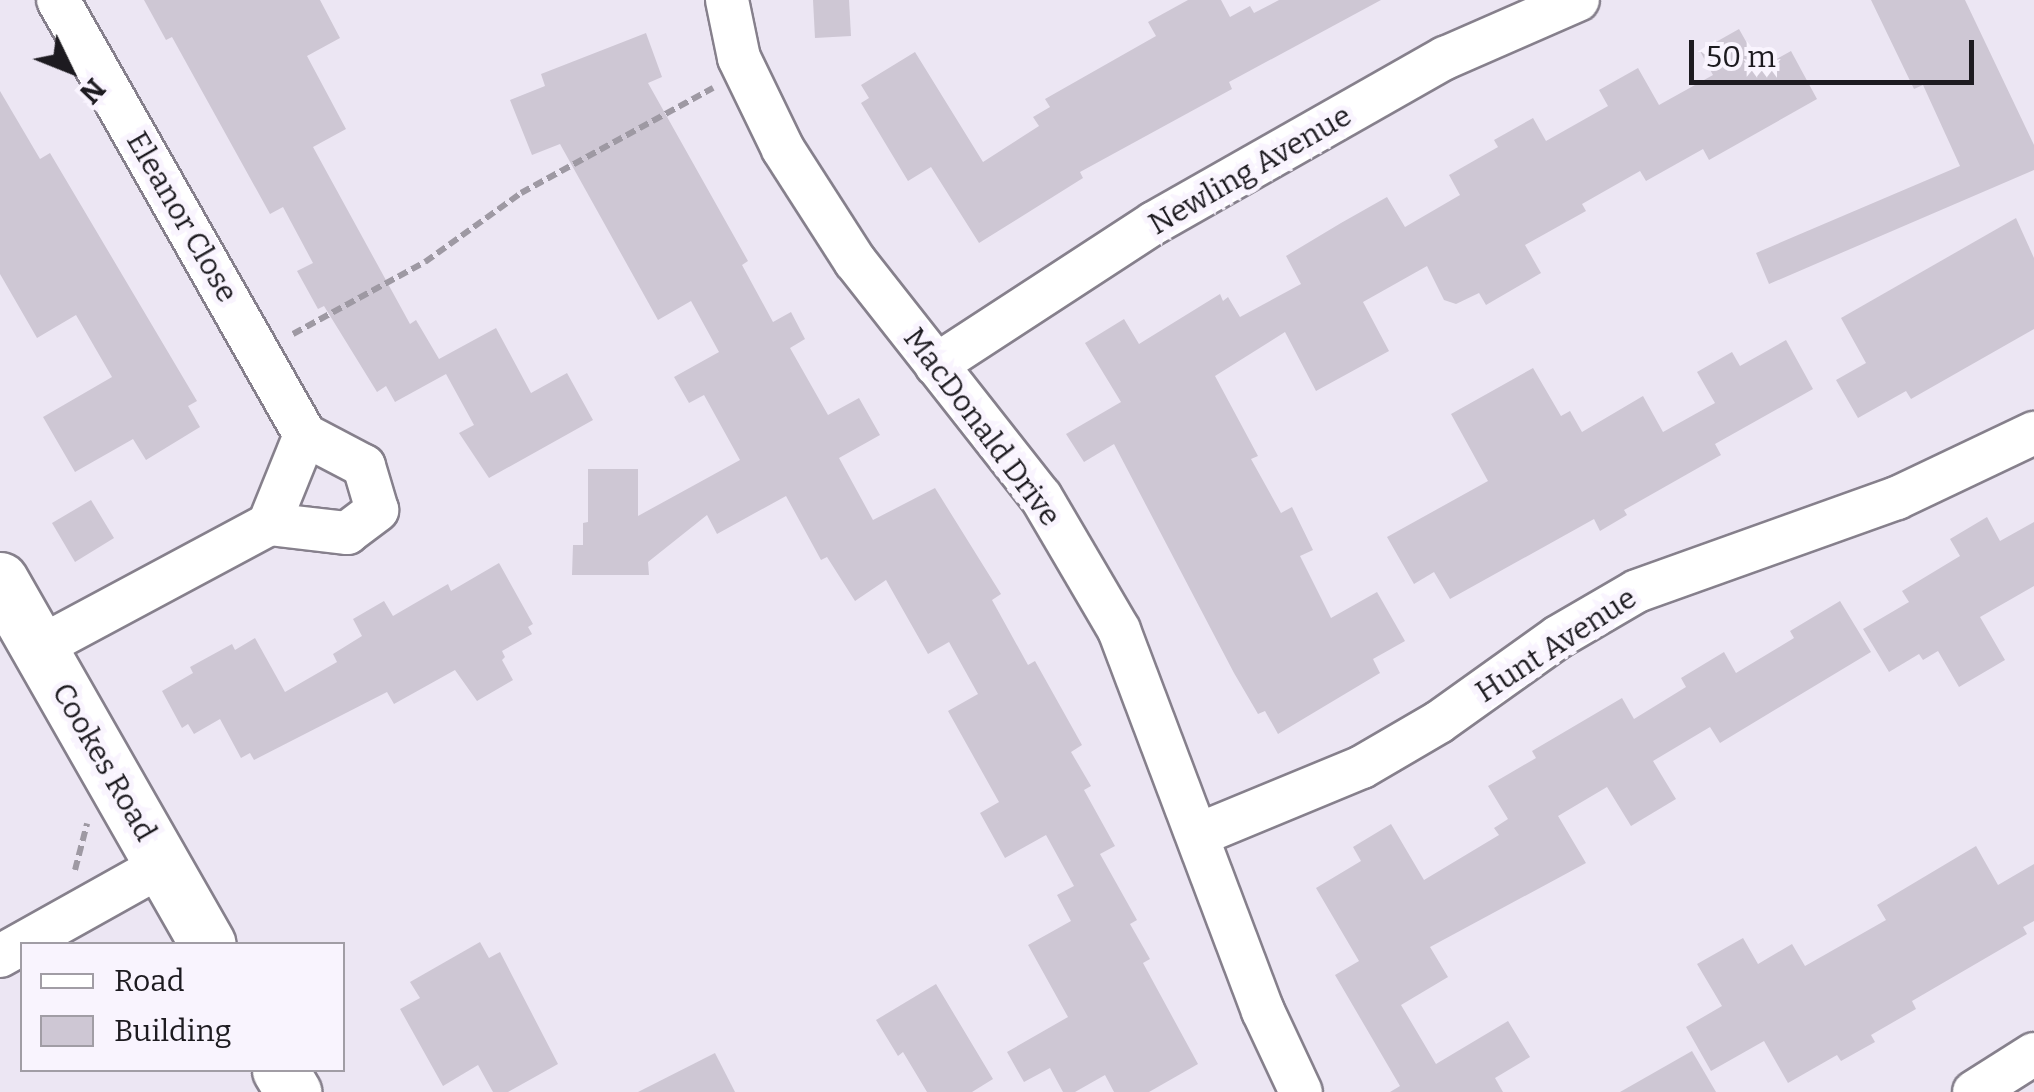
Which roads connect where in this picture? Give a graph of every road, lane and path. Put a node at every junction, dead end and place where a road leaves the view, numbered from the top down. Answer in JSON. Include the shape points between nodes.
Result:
{"nodes":[{"id":1,"x":58,"y":0,"type":"edge"},
{"id":2,"x":728,"y":0,"type":"edge"},
{"id":3,"x":1578,"y":0,"type":"edge"},
{"id":4,"x":722,"y":84,"type":"dead end"},
{"id":5,"x":276,"y":343,"type":"dead end"},
{"id":6,"x":936,"y":365,"type":"junction"},
{"id":7,"x":2034,"y":433,"type":"edge"},
{"id":8,"x":305,"y":435,"type":"junction"},
{"id":9,"x":269,"y":524,"type":"junction"},
{"id":10,"x":0,"y":580,"type":"edge"},
{"id":11,"x":38,"y":648,"type":"junction"},
{"id":12,"x":89,"y":814,"type":"dead end"},
{"id":13,"x":1200,"y":834,"type":"junction"},
{"id":14,"x":163,"y":865,"type":"junction"},
{"id":15,"x":60,"y":879,"type":"dead end"},
{"id":16,"x":25,"y":942,"type":"edge"},
{"id":17,"x":207,"y":942,"type":"edge"},
{"id":18,"x":2034,"y":1054,"type":"edge"},
{"id":19,"x":1300,"y":1092,"type":"edge"},
{"id":20,"x":1974,"y":1092,"type":"edge"}],
"edges":[{"from":1,"to":8,"type":"street","name":"Eleanor Close"},
{"from":2,"to":6,"type":"street","name":"MacDonald Drive","via":[[739,58],[782,149],[855,261]]},
{"from":3,"to":6,"type":"street","name":"Newling Avenue","via":[[1446,58],[1342,116],[1154,224]]},
{"from":4,"to":5,"type":"path","via":[[521,193],[425,262]]},
{"from":6,"to":13,"type":"street","name":"MacDonald Drive","via":[[1041,497],[1119,630]]},
{"from":7,"to":13,"type":"street","name":"Hunt Avenue","via":[[1898,498],[1637,591],[1362,767]]},
{"from":8,"to":9,"type":"street"},
{"from":8,"to":9,"type":"street","via":[[364,466],[377,510],[347,533]]},
{"from":9,"to":11,"type":"street"},
{"from":10,"to":11,"type":"street","name":"Cookes Road"},
{"from":11,"to":14,"type":"street","name":"Cookes Road"},
{"from":12,"to":15,"type":"path","via":[[75,871]]},
{"from":13,"to":19,"type":"street","name":"MacDonald Drive","via":[[1262,1011]]},
{"from":14,"to":16,"type":"street"},
{"from":14,"to":17,"type":"street","name":"Cookes Road"},
{"from":18,"to":20,"type":"street"}]}
